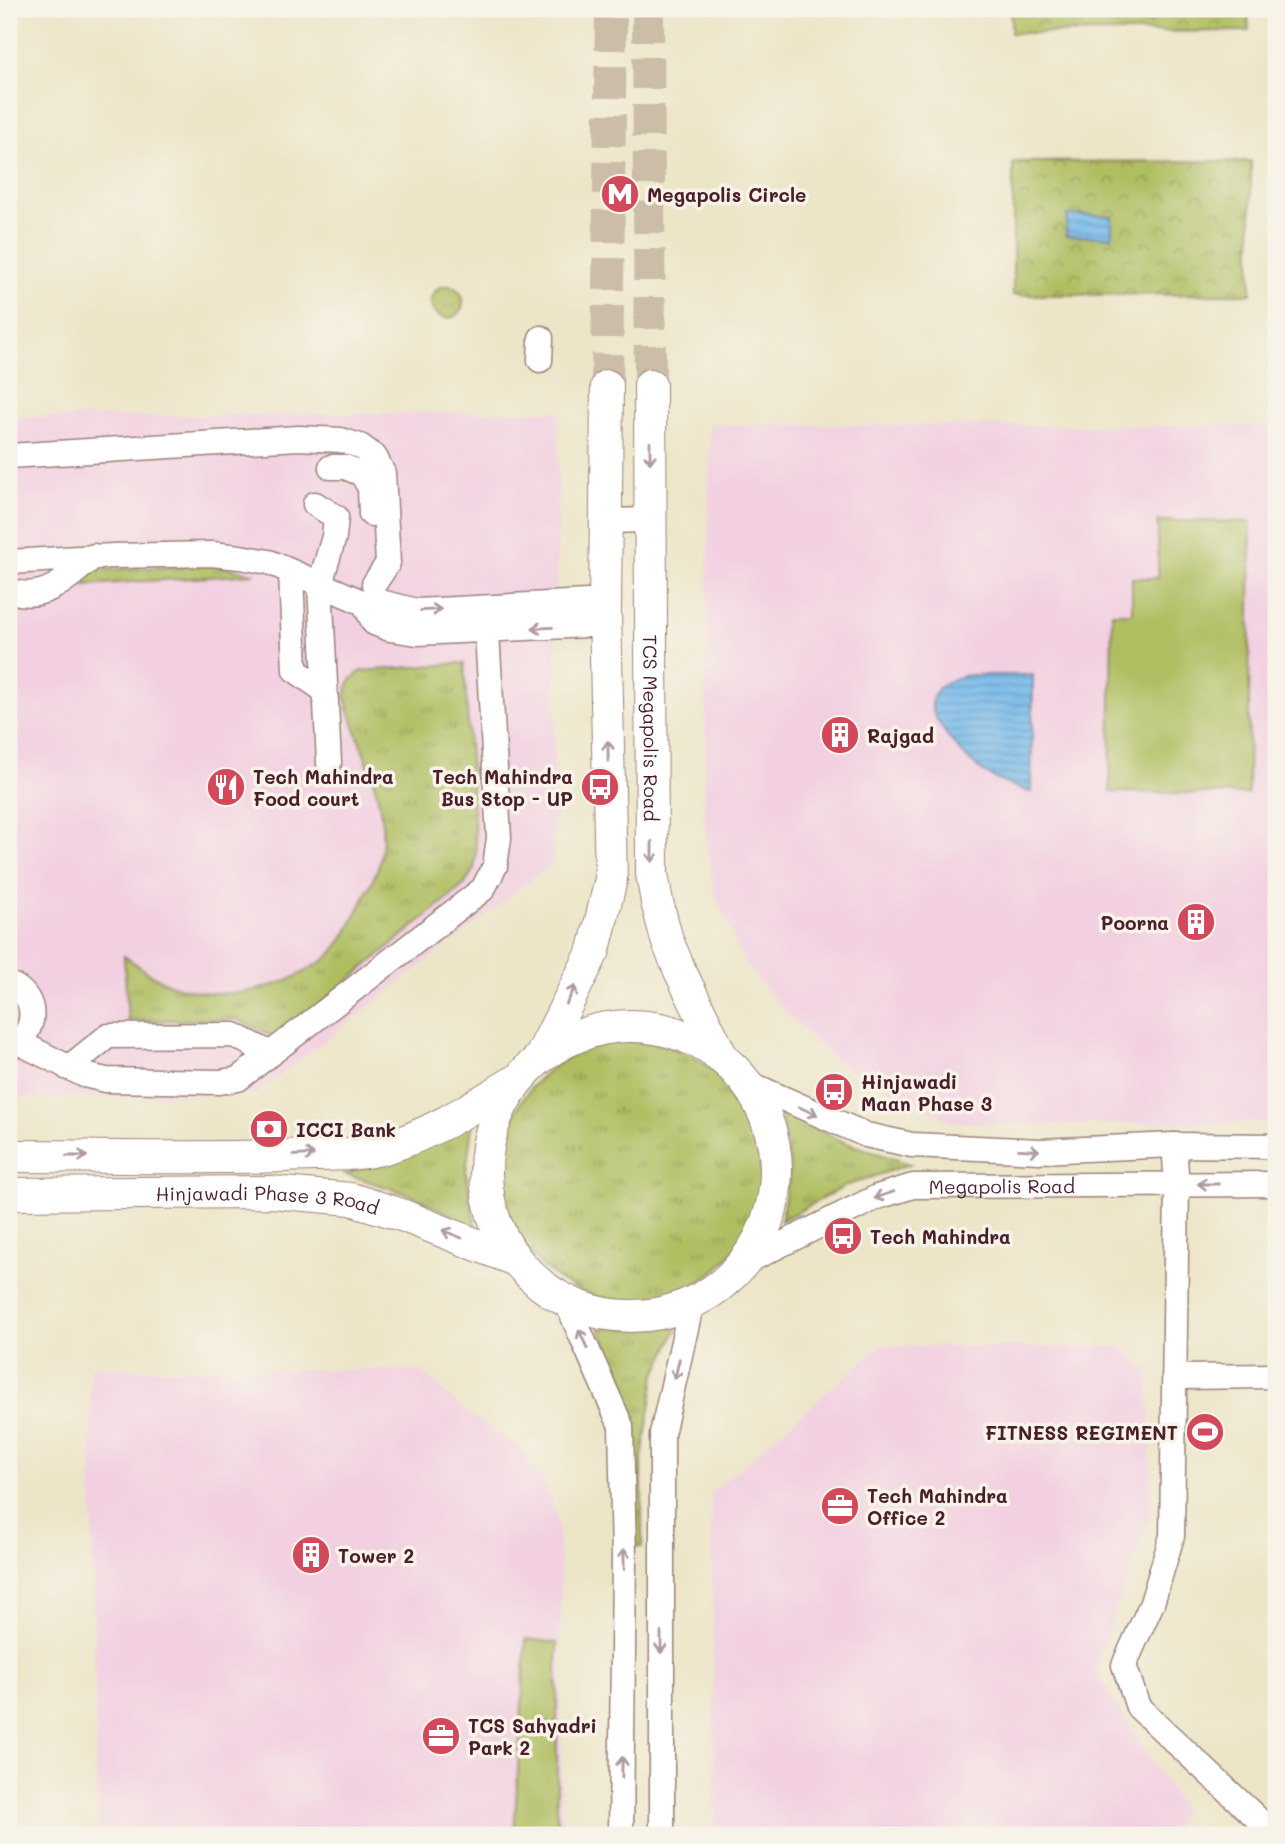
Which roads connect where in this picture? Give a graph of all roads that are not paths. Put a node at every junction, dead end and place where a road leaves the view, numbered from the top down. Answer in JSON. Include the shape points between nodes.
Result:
{"nodes":[{"id":1,"x":650,"y":385,"type":"tunnel mouth"},
{"id":2,"x":607,"y":386,"type":"tunnel mouth"},
{"id":3,"x":9,"y":456,"type":"edge"},
{"id":4,"x":331,"y":467,"type":"dead end"},
{"id":5,"x":315,"y":504,"type":"dead end"},
{"id":6,"x":650,"y":520,"type":"junction"},
{"id":7,"x":605,"y":521,"type":"junction"},
{"id":8,"x":94,"y":556,"type":"junction"},
{"id":9,"x":9,"y":562,"type":"edge"},
{"id":10,"x":291,"y":572,"type":"junction"},
{"id":11,"x":320,"y":584,"type":"junction"},
{"id":12,"x":9,"y":590,"type":"edge"},
{"id":13,"x":369,"y":594,"type":"junction"},
{"id":14,"x":606,"y":612,"type":"junction"},
{"id":15,"x":486,"y":619,"type":"junction"},
{"id":16,"x":325,"y":691,"type":"junction"},
{"id":17,"x":329,"y":763,"type":"dead end"},
{"id":18,"x":9,"y":984,"type":"edge"},
{"id":19,"x":13,"y":1045,"type":"edge"},
{"id":20,"x":271,"y":1054,"type":"junction"},
{"id":21,"x":541,"y":1056,"type":"junction"},
{"id":22,"x":723,"y":1059,"type":"junction"},
{"id":23,"x":68,"y":1068,"type":"junction"},
{"id":24,"x":518,"y":1079,"type":"junction"},
{"id":25,"x":746,"y":1082,"type":"junction"},
{"id":26,"x":1174,"y":1145,"type":"junction"},
{"id":27,"x":1276,"y":1146,"type":"edge"},
{"id":28,"x":9,"y":1156,"type":"edge"},
{"id":29,"x":1276,"y":1184,"type":"edge"},
{"id":30,"x":1177,"y":1185,"type":"junction"},
{"id":31,"x":9,"y":1194,"type":"edge"},
{"id":32,"x":515,"y":1260,"type":"junction"},
{"id":33,"x":744,"y":1263,"type":"junction"},
{"id":34,"x":566,"y":1301,"type":"junction"},
{"id":35,"x":692,"y":1302,"type":"junction"},
{"id":36,"x":1276,"y":1376,"type":"edge"},
{"id":37,"x":1175,"y":1377,"type":"junction"},
{"id":38,"x":621,"y":1835,"type":"edge"},
{"id":39,"x":662,"y":1835,"type":"edge"},
{"id":40,"x":1275,"y":1835,"type":"edge"}],
"edges":[{"from":1,"to":6,"type":"main road","name":"TCS Megapolis Road","one_way":true},
{"from":2,"to":7,"type":"main road"},
{"from":3,"to":13,"type":"street","via":[[298,439],[341,440],[360,446],[375,457],[383,473],[388,563]]},
{"from":4,"to":13,"type":"street","via":[[362,474],[370,488]]},
{"from":5,"to":11,"type":"street","via":[[336,517]]},
{"from":6,"to":7,"type":"street"},
{"from":6,"to":22,"type":"main road","name":"TCS Megapolis Road","one_way":true,"via":[[652,874],[667,940]]},
{"from":7,"to":14,"type":"main road"},
{"from":8,"to":9,"type":"street"},
{"from":8,"to":10,"type":"street","via":[[212,554],[269,562]]},
{"from":8,"to":12,"type":"street","via":[[63,583],[40,593]]},
{"from":10,"to":11,"type":"street"},
{"from":10,"to":16,"type":"street","via":[[296,670]]},
{"from":11,"to":13,"type":"street"},
{"from":11,"to":16,"type":"street"},
{"from":13,"to":15,"type":"street","via":[[374,623],[390,629],[417,633]]},
{"from":14,"to":15,"type":"street","via":[[589,625]]},
{"from":21,"to":14,"type":"main road","one_way":true,"via":[[594,950],[611,879]]},
{"from":15,"to":20,"type":"street","via":[[499,838],[495,866],[483,889]]},
{"from":16,"to":17,"type":"street"},
{"from":18,"to":19,"type":"street","via":[[23,992],[32,1009],[30,1028]]},
{"from":19,"to":23,"type":"street"},
{"from":20,"to":23,"type":"street","via":[[238,1079],[220,1082],[106,1080]]},
{"from":20,"to":23,"type":"street","via":[[234,1035],[108,1036]]},
{"from":21,"to":22,"type":"main road","via":[[569,1039],[600,1029],[632,1026],[665,1030],[695,1041]]},
{"from":21,"to":24,"type":"main road"},
{"from":22,"to":25,"type":"main road"},
{"from":28,"to":24,"type":"main road","name":"Hinjawadi Phase 3 Road","one_way":true,"via":[[268,1156],[382,1149],[432,1129]]},
{"from":24,"to":32,"type":"main road","via":[[500,1106],[489,1137],[485,1169],[488,1201]]},
{"from":25,"to":26,"type":"street","name":"Megapolis Road","one_way":true,"via":[[866,1135],[912,1145],[1041,1151]]},
{"from":25,"to":33,"type":"main road","via":[[763,1110],[773,1140],[776,1173],[772,1205],[761,1236]]},
{"from":26,"to":27,"type":"street","name":"Megapolis Road"},
{"from":26,"to":30,"type":"street"},
{"from":29,"to":30,"type":"street","name":"Megapolis Road","one_way":true},
{"from":30,"to":33,"type":"street","name":"Megapolis Road","one_way":true,"via":[[913,1186],[877,1198]]},
{"from":30,"to":37,"type":"street"},
{"from":32,"to":31,"type":"main road","name":"Hinjawadi Phase 3 Road","one_way":true,"via":[[399,1213],[351,1199],[271,1192]]},
{"from":32,"to":34,"type":"main road","via":[[538,1283]]},
{"from":33,"to":35,"type":"main road","via":[[720,1286]]},
{"from":34,"to":35,"type":"main road","via":[[597,1312],[629,1316],[662,1313]]},
{"from":38,"to":34,"type":"street","one_way":true,"via":[[621,1426]]},
{"from":35,"to":39,"type":"street","one_way":true,"via":[[662,1434]]},
{"from":36,"to":37,"type":"street"},
{"from":37,"to":40,"type":"street","via":[[1172,1536],[1152,1603],[1124,1665],[1138,1707]]}]}
